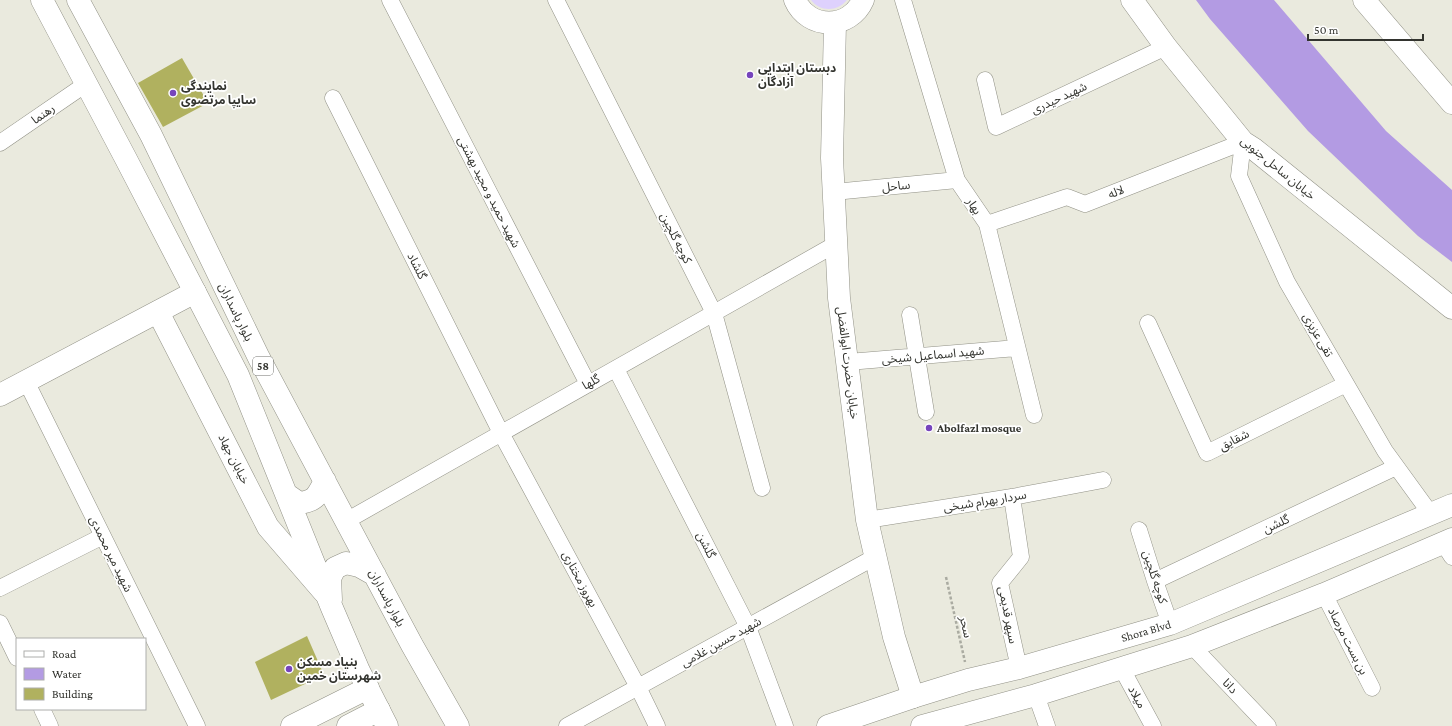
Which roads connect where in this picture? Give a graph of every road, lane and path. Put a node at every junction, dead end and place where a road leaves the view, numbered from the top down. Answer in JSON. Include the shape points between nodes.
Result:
{"nodes":[{"id":1,"x":42,"y":0,"type":"edge"},
{"id":2,"x":78,"y":0,"type":"edge"},
{"id":3,"x":390,"y":0,"type":"edge"},
{"id":4,"x":556,"y":0,"type":"edge"},
{"id":5,"x":795,"y":0,"type":"edge"},
{"id":6,"x":863,"y":0,"type":"edge"},
{"id":7,"x":903,"y":0,"type":"edge"},
{"id":8,"x":1132,"y":0,"type":"edge"},
{"id":9,"x":1364,"y":0,"type":"edge"},
{"id":10,"x":835,"y":23,"type":"junction"},
{"id":11,"x":1166,"y":47,"type":"junction"},
{"id":12,"x":985,"y":80,"type":"dead end"},
{"id":13,"x":86,"y":84,"type":"junction"},
{"id":14,"x":333,"y":98,"type":"dead end"},
{"id":15,"x":1452,"y":103,"type":"edge"},
{"id":16,"x":1243,"y":142,"type":"junction"},
{"id":17,"x":0,"y":143,"type":"edge"},
{"id":18,"x":957,"y":180,"type":"junction"},
{"id":19,"x":834,"y":192,"type":"junction"},
{"id":20,"x":987,"y":224,"type":"junction"},
{"id":21,"x":836,"y":244,"type":"junction"},
{"id":22,"x":195,"y":292,"type":"junction"},
{"id":23,"x":1452,"y":308,"type":"edge"},
{"id":24,"x":158,"y":312,"type":"junction"},
{"id":25,"x":714,"y":313,"type":"junction"},
{"id":26,"x":910,"y":315,"type":"dead end"},
{"id":27,"x":1148,"y":323,"type":"dead end"},
{"id":28,"x":1017,"y":348,"type":"junction"},
{"id":29,"x":917,"y":356,"type":"junction"},
{"id":30,"x":848,"y":362,"type":"junction"},
{"id":31,"x":616,"y":369,"type":"junction"},
{"id":32,"x":26,"y":381,"type":"junction"},
{"id":33,"x":588,"y":384,"type":"junction"},
{"id":34,"x":1346,"y":384,"type":"junction"},
{"id":35,"x":0,"y":395,"type":"edge"},
{"id":36,"x":926,"y":412,"type":"dead end"},
{"id":37,"x":1034,"y":415,"type":"dead end"},
{"id":38,"x":501,"y":433,"type":"junction"},
{"id":39,"x":1396,"y":467,"type":"junction"},
{"id":40,"x":1103,"y":480,"type":"dead end"},
{"id":41,"x":325,"y":481,"type":"junction"},
{"id":42,"x":762,"y":488,"type":"dead end"},
{"id":43,"x":286,"y":494,"type":"junction"},
{"id":44,"x":1012,"y":497,"type":"junction"},
{"id":45,"x":1452,"y":504,"type":"edge"},
{"id":46,"x":1430,"y":513,"type":"junction"},
{"id":47,"x":867,"y":520,"type":"junction"},
{"id":48,"x":346,"y":521,"type":"junction"},
{"id":49,"x":1140,"y":530,"type":"dead end"},
{"id":50,"x":103,"y":536,"type":"junction"},
{"id":51,"x":1449,"y":546,"type":"edge"},
{"id":52,"x":875,"y":557,"type":"junction"},
{"id":53,"x":375,"y":575,"type":"junction"},
{"id":54,"x":946,"y":577,"type":"dead end"},
{"id":55,"x":1155,"y":581,"type":"junction"},
{"id":56,"x":0,"y":588,"type":"edge"},
{"id":57,"x":1324,"y":594,"type":"junction"},
{"id":58,"x":329,"y":602,"type":"junction"},
{"id":59,"x":0,"y":623,"type":"edge"},
{"id":60,"x":1170,"y":624,"type":"junction"},
{"id":61,"x":748,"y":627,"type":"junction"},
{"id":62,"x":1192,"y":646,"type":"junction"},
{"id":63,"x":16,"y":656,"type":"edge"},
{"id":64,"x":1019,"y":668,"type":"junction"},
{"id":65,"x":1122,"y":669,"type":"junction"},
{"id":66,"x":968,"y":680,"type":"junction"},
{"id":67,"x":638,"y":687,"type":"junction"},
{"id":68,"x":368,"y":688,"type":"junction"},
{"id":69,"x":1372,"y":688,"type":"dead end"},
{"id":70,"x":1036,"y":695,"type":"junction"},
{"id":71,"x":912,"y":697,"type":"junction"},
{"id":72,"x":42,"y":710,"type":"edge"},
{"id":73,"x":383,"y":718,"type":"edge"},
{"id":74,"x":50,"y":726,"type":"edge"},
{"id":75,"x":197,"y":726,"type":"edge"},
{"id":76,"x":292,"y":726,"type":"edge"},
{"id":77,"x":348,"y":726,"type":"edge"},
{"id":78,"x":458,"y":726,"type":"edge"},
{"id":79,"x":567,"y":726,"type":"edge"},
{"id":80,"x":657,"y":726,"type":"edge"},
{"id":81,"x":785,"y":726,"type":"edge"},
{"id":82,"x":828,"y":726,"type":"edge"},
{"id":83,"x":924,"y":726,"type":"edge"},
{"id":84,"x":1047,"y":726,"type":"edge"},
{"id":85,"x":1153,"y":726,"type":"edge"},
{"id":86,"x":1268,"y":726,"type":"edge"}],
"edges":[{"from":1,"to":13,"type":"main road","number":"58"},
{"from":2,"to":41,"type":"main road","name":"بلوار پاسداران","number":"58","via":[[151,135],[258,358]]},
{"from":3,"to":33,"type":"street","name":"شهید حمید و مجید بهشتی"},
{"from":4,"to":25,"type":"street","name":"کوچه گلچین"},
{"from":5,"to":10,"type":"main road","via":[[802,12],[811,19]]},
{"from":6,"to":10,"type":"main road","via":[[856,12]]},
{"from":7,"to":18,"type":"street","name":"بهار"},
{"from":8,"to":11,"type":"main road","name":"خیابان ساحل جنوبی"},
{"from":9,"to":15,"type":"main road"},
{"from":10,"to":19,"type":"main road","name":"خیابان حضرت ابوالفضل","via":[[832,158]]},
{"from":11,"to":12,"type":"street","name":"شهید حیدری","via":[[996,127]]},
{"from":11,"to":16,"type":"main road","name":"خیابان ساحل جنوبی"},
{"from":13,"to":17,"type":"street","name":"رهنما"},
{"from":13,"to":22,"type":"main road","number":"58"},
{"from":14,"to":38,"type":"street","name":"گلشاد"},
{"from":16,"to":20,"type":"street","name":"لاله","via":[[1085,204],[1067,197]]},
{"from":16,"to":23,"type":"main road","name":"خیابان ساحل جنوبی"},
{"from":16,"to":34,"type":"street","name":"تقی عزیزی","via":[[1239,176],[1287,282]]},
{"from":18,"to":19,"type":"street","name":"ساحل"},
{"from":18,"to":20,"type":"street","name":"بهار"},
{"from":19,"to":21,"type":"main road","name":"خیابان حضرت ابوالفضل"},
{"from":20,"to":28,"type":"street","name":"بهار"},
{"from":21,"to":25,"type":"street","name":"گلها"},
{"from":21,"to":30,"type":"main road","name":"خیابان حضرت ابوالفضل","via":[[839,298]]},
{"from":22,"to":24,"type":"main road"},
{"from":22,"to":43,"type":"main road","number":"58","via":[[238,375]]},
{"from":24,"to":32,"type":"main road"},
{"from":24,"to":58,"type":"main road","name":"خیابان جهاد","via":[[268,527]]},
{"from":25,"to":31,"type":"street","name":"گلها"},
{"from":25,"to":42,"type":"street","name":"کوچه گلچین"},
{"from":26,"to":29,"type":"street"},
{"from":27,"to":34,"type":"street","name":"شقایق","via":[[1207,453]]},
{"from":28,"to":29,"type":"street","name":"شهید اسماعیل شیخی"},
{"from":28,"to":37,"type":"street","name":"بهار"},
{"from":29,"to":30,"type":"street","name":"شهید اسماعیل شیخی"},
{"from":29,"to":36,"type":"street"},
{"from":30,"to":47,"type":"main road","name":"خیابان حضرت ابوالفضل"},
{"from":31,"to":33,"type":"street","name":"گلها"},
{"from":31,"to":61,"type":"street","name":"گلشن"},
{"from":32,"to":35,"type":"main road"},
{"from":32,"to":50,"type":"street","name":"شهید میر محمدی"},
{"from":33,"to":38,"type":"street","name":"گلها"},
{"from":34,"to":39,"type":"street","name":"تقی عزیزی"},
{"from":38,"to":48,"type":"street","name":"گلها"},
{"from":38,"to":67,"type":"street","name":"بهروز مختاری"},
{"from":39,"to":46,"type":"street","name":"تقی عزیزی"},
{"from":39,"to":55,"type":"street","name":"گلشن"},
{"from":40,"to":44,"type":"street","name":"سردار بهرام شیخی"},
{"from":41,"to":43,"type":"main road","via":[[318,495],[310,502],[299,503]]},
{"from":41,"to":48,"type":"main road","name":"بلوار پاسداران","number":"58"},
{"from":43,"to":58,"type":"main road","number":"58"},
{"from":44,"to":47,"type":"street","name":"سردار بهرام شیخی"},
{"from":44,"to":64,"type":"street","name":"سپهر قدیمی","via":[[1021,557],[1000,583]]},
{"from":45,"to":46,"type":"main road","name":"Shora Blvd"},
{"from":46,"to":60,"type":"main road","name":"Shora Blvd"},
{"from":47,"to":52,"type":"main road","name":"خیابان حضرت ابوالفضل"},
{"from":48,"to":53,"type":"main road","name":"بلوار پاسداران","number":"58"},
{"from":49,"to":55,"type":"street","name":"کوچه گلچین"},
{"from":50,"to":56,"type":"street"},
{"from":50,"to":75,"type":"street","name":"شهید میر محمدی"},
{"from":51,"to":57,"type":"main road"},
{"from":52,"to":61,"type":"street","name":"شهید حسین غلامی"},
{"from":52,"to":71,"type":"main road","name":"خیابان حضرت ابوالفضل","via":[[894,637]]},
{"from":53,"to":58,"type":"main road","via":[[359,566],[346,563],[335,568],[330,578]]},
{"from":53,"to":78,"type":"main road","name":"بلوار پاسداران","number":"58"},
{"from":54,"to":66,"type":"path","name":"سحر"},
{"from":55,"to":60,"type":"street","name":"کوچه گلچین"},
{"from":57,"to":62,"type":"main road"},
{"from":57,"to":69,"type":"street","name":"بن بست مرصاد"},
{"from":58,"to":68,"type":"main road","number":"58"},
{"from":59,"to":63,"type":"street"},
{"from":60,"to":64,"type":"main road","name":"Shora Blvd"},
{"from":61,"to":67,"type":"street","name":"شهید حسین غلامی"},
{"from":61,"to":81,"type":"street","name":"گلشن"},
{"from":62,"to":65,"type":"main road"},
{"from":62,"to":86,"type":"street","name":"دانا"},
{"from":64,"to":66,"type":"main road","name":"Shora Blvd"},
{"from":65,"to":70,"type":"main road"},
{"from":65,"to":85,"type":"street","name":"میلاد"},
{"from":66,"to":71,"type":"main road","name":"Shora Blvd"},
{"from":67,"to":79,"type":"street","name":"شهید حسین غلامی"},
{"from":67,"to":80,"type":"street","name":"بهروز مختاری"},
{"from":68,"to":73,"type":"main road","number":"58"},
{"from":68,"to":76,"type":"main road"},
{"from":70,"to":83,"type":"main road"},
{"from":70,"to":84,"type":"street"},
{"from":71,"to":82,"type":"main road","name":"Shora Blvd"},
{"from":72,"to":74,"type":"street"},
{"from":73,"to":77,"type":"main road"}]}
